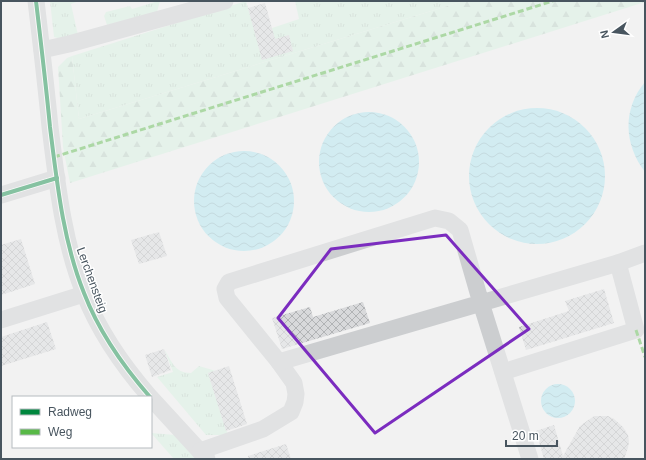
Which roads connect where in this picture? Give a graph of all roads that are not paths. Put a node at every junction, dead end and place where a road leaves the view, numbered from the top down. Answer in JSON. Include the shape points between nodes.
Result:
{"nodes":[{"id":1,"x":36,"y":1,"type":"edge"},
{"id":2,"x":225,"y":1,"type":"edge"},
{"id":3,"x":42,"y":50,"type":"junction"},
{"id":4,"x":56,"y":178,"type":"junction"},
{"id":5,"x":1,"y":195,"type":"edge"},
{"id":6,"x":645,"y":253,"type":"edge"},
{"id":7,"x":618,"y":263,"type":"junction"},
{"id":8,"x":84,"y":294,"type":"junction"},
{"id":9,"x":481,"y":303,"type":"junction"},
{"id":10,"x":1,"y":320,"type":"edge"},
{"id":11,"x":279,"y":362,"type":"junction"},
{"id":12,"x":502,"y":372,"type":"junction"},
{"id":13,"x":150,"y":396,"type":"edge"},
{"id":14,"x":152,"y":398,"type":"edge"},
{"id":15,"x":203,"y":455,"type":"edge"},
{"id":16,"x":530,"y":459,"type":"edge"}],
"edges":[{"from":1,"to":3,"type":"street","name":"Lerchensteig"},
{"from":2,"to":3,"type":"street"},
{"from":3,"to":4,"type":"street","name":"Lerchensteig"},
{"from":4,"to":5,"type":"street"},
{"from":4,"to":8,"type":"street","name":"Lerchensteig","via":[[65,229]]},
{"from":6,"to":7,"type":"street"},
{"from":7,"to":9,"type":"street"},
{"from":7,"to":12,"type":"street","via":[[636,330]]},
{"from":8,"to":10,"type":"street"},
{"from":8,"to":13,"type":"street","name":"Lerchensteig","via":[[116,356]]},
{"from":9,"to":11,"type":"street"},
{"from":9,"to":11,"type":"street","via":[[460,230],[448,221],[434,218],[229,282],[225,289],[227,298]]},
{"from":9,"to":12,"type":"street"},
{"from":11,"to":15,"type":"street","via":[[294,383],[296,394],[291,412],[263,429]]},
{"from":12,"to":16,"type":"street"},
{"from":14,"to":15,"type":"street","name":"Lerchensteig"}]}
